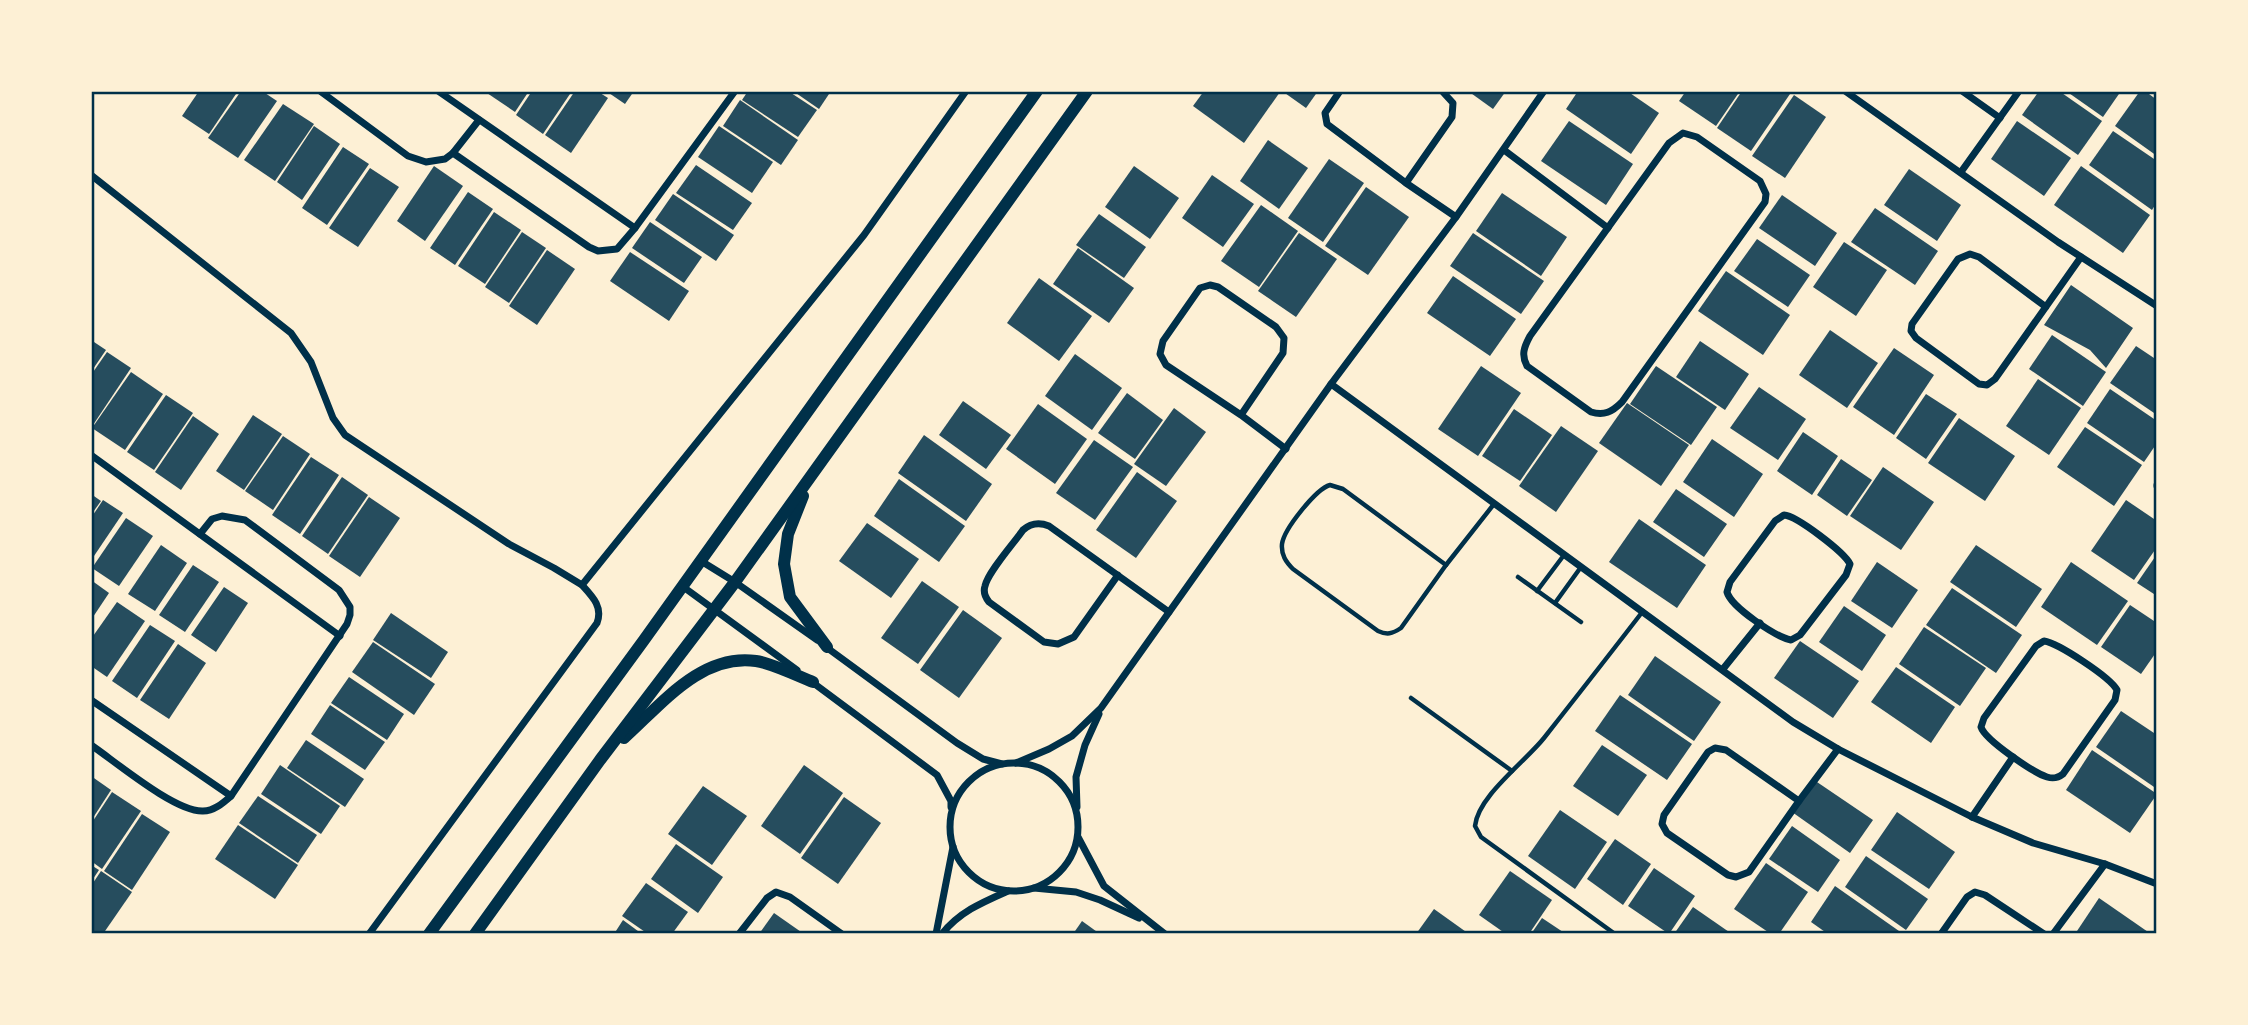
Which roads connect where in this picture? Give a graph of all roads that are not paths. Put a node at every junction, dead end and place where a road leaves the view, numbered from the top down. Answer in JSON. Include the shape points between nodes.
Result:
{"nodes":[{"id":1,"x":320,"y":91,"type":"edge"},
{"id":2,"x":438,"y":91,"type":"edge"},
{"id":3,"x":735,"y":91,"type":"edge"},
{"id":4,"x":967,"y":91,"type":"edge"},
{"id":5,"x":1037,"y":91,"type":"edge"},
{"id":6,"x":1087,"y":91,"type":"edge"},
{"id":7,"x":1340,"y":91,"type":"edge"},
{"id":8,"x":1443,"y":91,"type":"edge"},
{"id":9,"x":1545,"y":91,"type":"edge"},
{"id":10,"x":1845,"y":91,"type":"edge"},
{"id":11,"x":1962,"y":91,"type":"edge"},
{"id":12,"x":2019,"y":91,"type":"edge"},
{"id":13,"x":2000,"y":118,"type":"junction"},
{"id":14,"x":478,"y":120,"type":"junction"},
{"id":15,"x":1504,"y":150,"type":"junction"},
{"id":16,"x":453,"y":153,"type":"junction"},
{"id":17,"x":1961,"y":172,"type":"junction"},
{"id":18,"x":91,"y":175,"type":"edge"},
{"id":19,"x":1406,"y":183,"type":"junction"},
{"id":20,"x":1456,"y":217,"type":"junction"},
{"id":21,"x":635,"y":228,"type":"junction"},
{"id":22,"x":1608,"y":228,"type":"junction"},
{"id":23,"x":2081,"y":257,"type":"junction"},
{"id":24,"x":2157,"y":306,"type":"edge"},
{"id":25,"x":2046,"y":307,"type":"junction"},
{"id":26,"x":1331,"y":384,"type":"junction"},
{"id":27,"x":1241,"y":415,"type":"junction"},
{"id":28,"x":1286,"y":449,"type":"junction"},
{"id":29,"x":91,"y":455,"type":"edge"},
{"id":30,"x":811,"y":477,"type":"junction"},
{"id":31,"x":1494,"y":503,"type":"junction"},
{"id":32,"x":200,"y":534,"type":"junction"},
{"id":33,"x":1564,"y":554,"type":"junction"},
{"id":34,"x":701,"y":561,"type":"junction"},
{"id":35,"x":1446,"y":565,"type":"junction"},
{"id":36,"x":1581,"y":566,"type":"junction"},
{"id":37,"x":1118,"y":575,"type":"junction"},
{"id":38,"x":1518,"y":578,"type":"dead end"},
{"id":39,"x":735,"y":582,"type":"junction"},
{"id":40,"x":582,"y":585,"type":"junction"},
{"id":41,"x":682,"y":586,"type":"junction"},
{"id":42,"x":1537,"y":591,"type":"junction"},
{"id":43,"x":1555,"y":603,"type":"junction"},
{"id":44,"x":715,"y":609,"type":"junction"},
{"id":45,"x":1643,"y":611,"type":"junction"},
{"id":46,"x":1169,"y":612,"type":"junction"},
{"id":47,"x":1581,"y":622,"type":"dead end"},
{"id":48,"x":1760,"y":623,"type":"junction"},
{"id":49,"x":340,"y":635,"type":"junction"},
{"id":50,"x":827,"y":648,"type":"junction"},
{"id":51,"x":1723,"y":669,"type":"junction"},
{"id":52,"x":813,"y":682,"type":"junction"},
{"id":53,"x":1411,"y":698,"type":"dead end"},
{"id":54,"x":91,"y":700,"type":"edge"},
{"id":55,"x":1101,"y":708,"type":"junction"},
{"id":56,"x":91,"y":745,"type":"edge"},
{"id":57,"x":1838,"y":749,"type":"junction"},
{"id":58,"x":2014,"y":757,"type":"junction"},
{"id":59,"x":600,"y":760,"type":"junction"},
{"id":60,"x":1016,"y":763,"type":"junction"},
{"id":61,"x":1002,"y":764,"type":"junction"},
{"id":62,"x":1512,"y":771,"type":"junction"},
{"id":63,"x":231,"y":796,"type":"junction"},
{"id":64,"x":1799,"y":801,"type":"junction"},
{"id":65,"x":1077,"y":814,"type":"junction"},
{"id":66,"x":1972,"y":817,"type":"junction"},
{"id":67,"x":951,"y":821,"type":"junction"},
{"id":68,"x":1078,"y":837,"type":"junction"},
{"id":69,"x":953,"y":847,"type":"junction"},
{"id":70,"x":2105,"y":864,"type":"junction"},
{"id":71,"x":2157,"y":884,"type":"edge"},
{"id":72,"x":1034,"y":888,"type":"junction"},
{"id":73,"x":1009,"y":891,"type":"junction"},
{"id":74,"x":1152,"y":924,"type":"junction"},
{"id":75,"x":369,"y":934,"type":"edge"},
{"id":76,"x":429,"y":934,"type":"edge"},
{"id":77,"x":475,"y":934,"type":"edge"},
{"id":78,"x":739,"y":934,"type":"edge"},
{"id":79,"x":842,"y":934,"type":"edge"},
{"id":80,"x":936,"y":934,"type":"edge"},
{"id":81,"x":942,"y":934,"type":"edge"},
{"id":82,"x":1166,"y":934,"type":"edge"},
{"id":83,"x":1615,"y":934,"type":"edge"},
{"id":84,"x":1941,"y":934,"type":"edge"},
{"id":85,"x":2044,"y":934,"type":"edge"},
{"id":86,"x":2053,"y":934,"type":"edge"}],
"edges":[{"from":1,"to":16,"type":"street","via":[[416,160],[435,162]]},
{"from":2,"to":14,"type":"street"},
{"from":3,"to":21,"type":"street"},
{"from":4,"to":40,"type":"street","via":[[864,235]]},
{"from":5,"to":34,"type":"main road"},
{"from":6,"to":30,"type":"main road"},
{"from":7,"to":19,"type":"street","via":[[1325,113],[1327,124]]},
{"from":8,"to":19,"type":"street","via":[[1453,103],[1452,117]]},
{"from":9,"to":15,"type":"street"},
{"from":10,"to":17,"type":"street"},
{"from":11,"to":13,"type":"street"},
{"from":12,"to":13,"type":"street"},
{"from":13,"to":17,"type":"street"},
{"from":14,"to":16,"type":"street"},
{"from":14,"to":21,"type":"street"},
{"from":15,"to":20,"type":"street"},
{"from":15,"to":22,"type":"street"},
{"from":16,"to":21,"type":"street","via":[[598,251],[617,249]]},
{"from":17,"to":23,"type":"street"},
{"from":18,"to":40,"type":"street","via":[[291,333],[311,362],[333,418],[345,435],[509,544]]},
{"from":19,"to":20,"type":"street"},
{"from":20,"to":26,"type":"street"},
{"from":22,"to":22,"type":"street","via":[[1523,352],[1527,366],[1599,415],[1622,402],[1760,210],[1766,194],[1760,181],[1697,137],[1683,133],[1669,143]]},
{"from":23,"to":24,"type":"street"},
{"from":23,"to":25,"type":"street"},
{"from":25,"to":25,"type":"street","via":[[1987,386],[1911,331],[1958,259],[1970,254]]},
{"from":26,"to":28,"type":"street"},
{"from":26,"to":31,"type":"street"},
{"from":27,"to":27,"type":"street","via":[[1166,365],[1160,354],[1163,341],[1200,288],[1210,285],[1276,327],[1284,338],[1283,354]]},
{"from":27,"to":28,"type":"street"},
{"from":28,"to":46,"type":"street"},
{"from":29,"to":32,"type":"street"},
{"from":30,"to":39,"type":"main road"},
{"from":30,"to":50,"type":"main road","via":[[788,534],[784,564],[790,597]]},
{"from":31,"to":33,"type":"street"},
{"from":31,"to":35,"type":"lane"},
{"from":32,"to":49,"type":"street"},
{"from":32,"to":49,"type":"street","via":[[212,519],[245,520],[345,597],[350,615]]},
{"from":33,"to":36,"type":"street"},
{"from":33,"to":42,"type":"lane"},
{"from":34,"to":39,"type":"street"},
{"from":34,"to":41,"type":"main road"},
{"from":35,"to":35,"type":"lane","via":[[1401,628],[1385,634],[1293,569],[1286,562],[1282,542],[1318,491],[1337,486]]},
{"from":36,"to":43,"type":"lane"},
{"from":36,"to":45,"type":"street"},
{"from":37,"to":37,"type":"street","via":[[1049,526],[1036,523],[1023,530],[990,576],[985,595],[1044,642],[1058,645],[1074,637]]},
{"from":37,"to":46,"type":"street"},
{"from":38,"to":42,"type":"lane"},
{"from":39,"to":44,"type":"main road"},
{"from":39,"to":50,"type":"street"},
{"from":40,"to":75,"type":"street","via":[[595,600],[600,614],[597,623]]},
{"from":41,"to":44,"type":"street"},
{"from":41,"to":76,"type":"main road"},
{"from":42,"to":43,"type":"lane"},
{"from":43,"to":47,"type":"lane"},
{"from":44,"to":52,"type":"street"},
{"from":44,"to":59,"type":"main road"},
{"from":45,"to":51,"type":"street"},
{"from":45,"to":62,"type":"lane","via":[[1542,741]]},
{"from":46,"to":55,"type":"street"},
{"from":48,"to":48,"type":"street","via":[[1780,637],[1796,638],[1849,570],[1845,555],[1790,515],[1775,521],[1728,587],[1732,602]]},
{"from":48,"to":51,"type":"street"},
{"from":49,"to":63,"type":"street"},
{"from":50,"to":61,"type":"street","via":[[957,743],[983,759]]},
{"from":51,"to":57,"type":"street","via":[[1793,722]]},
{"from":52,"to":59,"type":"main road","via":[[757,661],[722,663],[691,678]]},
{"from":52,"to":67,"type":"street","via":[[937,775],[951,801]]},
{"from":53,"to":62,"type":"lane"},
{"from":54,"to":63,"type":"street"},
{"from":55,"to":60,"type":"street","via":[[1072,736]]},
{"from":55,"to":65,"type":"street","via":[[1076,777]]},
{"from":56,"to":63,"type":"street","via":[[180,806],[203,811]]},
{"from":57,"to":64,"type":"street"},
{"from":57,"to":66,"type":"street"},
{"from":58,"to":58,"type":"street","via":[[2044,776],[2059,777],[2115,700],[2115,685],[2053,644],[2039,643],[1982,723],[1989,740]]},
{"from":58,"to":66,"type":"street"},
{"from":59,"to":77,"type":"main road"},
{"from":60,"to":61,"type":"street"},
{"from":60,"to":65,"type":"street","via":[[1037,767],[1055,778],[1069,794]]},
{"from":61,"to":67,"type":"street","via":[[967,784]]},
{"from":62,"to":83,"type":"lane","via":[[1479,814],[1477,832]]},
{"from":64,"to":64,"type":"street","via":[[1749,872],[1736,877],[1667,833],[1662,824],[1664,815],[1715,748],[1726,750]]},
{"from":65,"to":68,"type":"street"},
{"from":66,"to":70,"type":"street","via":[[2033,843]]},
{"from":67,"to":69,"type":"street"},
{"from":68,"to":72,"type":"street","via":[[1063,869]]},
{"from":68,"to":74,"type":"street","via":[[1104,886]]},
{"from":69,"to":73,"type":"street","via":[[975,877]]},
{"from":69,"to":80,"type":"street"},
{"from":70,"to":71,"type":"street"},
{"from":70,"to":86,"type":"street"},
{"from":72,"to":73,"type":"street"},
{"from":72,"to":74,"type":"street","via":[[1076,892]]},
{"from":73,"to":81,"type":"street","via":[[976,905]]},
{"from":74,"to":82,"type":"street"},
{"from":78,"to":79,"type":"street","via":[[766,898],[776,892]]},
{"from":84,"to":85,"type":"street","via":[[1975,892]]}]}
